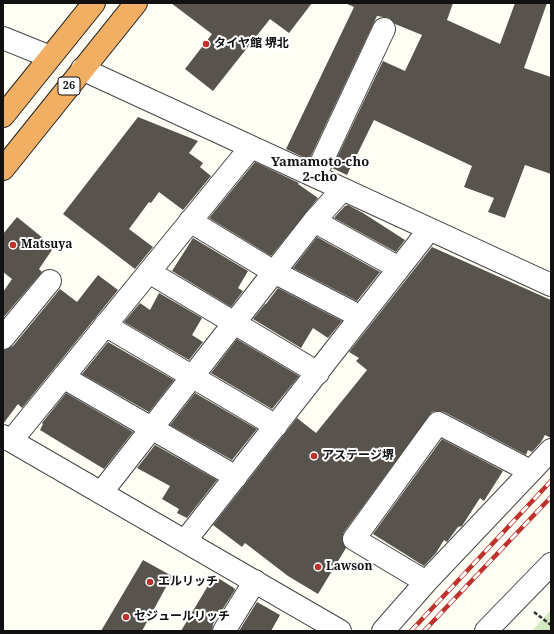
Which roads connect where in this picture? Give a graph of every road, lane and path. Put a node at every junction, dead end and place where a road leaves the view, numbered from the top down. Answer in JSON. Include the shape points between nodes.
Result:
{"nodes":[{"id":1,"x":94,"y":3,"type":"edge"},
{"id":2,"x":136,"y":3,"type":"edge"},
{"id":3,"x":384,"y":29,"type":"dead end"},
{"id":4,"x":3,"y":38,"type":"edge"},
{"id":5,"x":50,"y":57,"type":"junction"},
{"id":6,"x":82,"y":69,"type":"junction"},
{"id":7,"x":3,"y":116,"type":"edge"},
{"id":8,"x":251,"y":147,"type":"junction"},
{"id":9,"x":3,"y":169,"type":"edge"},
{"id":10,"x":315,"y":176,"type":"junction"},
{"id":11,"x":343,"y":189,"type":"junction"},
{"id":12,"x":190,"y":221,"type":"junction"},
{"id":13,"x":314,"y":221,"type":"junction"},
{"id":14,"x":429,"y":230,"type":"junction"},
{"id":15,"x":399,"y":268,"type":"junction"},
{"id":16,"x":149,"y":272,"type":"junction"},
{"id":17,"x":274,"y":272,"type":"junction"},
{"id":18,"x":50,"y":281,"type":"dead end"},
{"id":19,"x":551,"y":285,"type":"edge"},
{"id":20,"x":361,"y":317,"type":"junction"},
{"id":21,"x":235,"y":322,"type":"junction"},
{"id":22,"x":105,"y":325,"type":"junction"},
{"id":23,"x":3,"y":338,"type":"edge"},
{"id":24,"x":318,"y":373,"type":"junction"},
{"id":25,"x":63,"y":377,"type":"junction"},
{"id":26,"x":192,"y":377,"type":"junction"},
{"id":27,"x":276,"y":426,"type":"junction"},
{"id":28,"x":152,"y":428,"type":"junction"},
{"id":29,"x":7,"y":439,"type":"edge"},
{"id":30,"x":551,"y":450,"type":"edge"},
{"id":31,"x":530,"y":471,"type":"junction"},
{"id":32,"x":236,"y":477,"type":"junction"},
{"id":33,"x":101,"y":493,"type":"junction"},
{"id":34,"x":185,"y":541,"type":"junction"},
{"id":35,"x":551,"y":564,"type":"edge"},
{"id":36,"x":255,"y":581,"type":"junction"},
{"id":37,"x":426,"y":582,"type":"junction"},
{"id":38,"x":531,"y":610,"type":"dead end"},
{"id":39,"x":551,"y":625,"type":"edge"},
{"id":40,"x":327,"y":628,"type":"edge"},
{"id":41,"x":224,"y":631,"type":"edge"},
{"id":42,"x":383,"y":631,"type":"edge"},
{"id":43,"x":486,"y":631,"type":"edge"}],
"edges":[{"from":1,"to":5,"type":"highway"},
{"from":2,"to":6,"type":"highway","number":"26"},
{"from":3,"to":10,"type":"street"},
{"from":4,"to":5,"type":"street"},
{"from":5,"to":7,"type":"highway"},
{"from":6,"to":8,"type":"street"},
{"from":6,"to":9,"type":"highway","number":"26"},
{"from":8,"to":10,"type":"street"},
{"from":8,"to":12,"type":"street"},
{"from":10,"to":11,"type":"street"},
{"from":11,"to":13,"type":"street"},
{"from":11,"to":14,"type":"street"},
{"from":12,"to":16,"type":"street"},
{"from":12,"to":17,"type":"street"},
{"from":13,"to":15,"type":"street"},
{"from":13,"to":17,"type":"street"},
{"from":14,"to":15,"type":"street"},
{"from":14,"to":19,"type":"street"},
{"from":15,"to":20,"type":"street"},
{"from":16,"to":21,"type":"street"},
{"from":16,"to":22,"type":"street"},
{"from":17,"to":20,"type":"street"},
{"from":17,"to":21,"type":"street"},
{"from":18,"to":23,"type":"street"},
{"from":20,"to":24,"type":"street"},
{"from":21,"to":24,"type":"street"},
{"from":21,"to":26,"type":"street"},
{"from":22,"to":25,"type":"street"},
{"from":22,"to":26,"type":"street"},
{"from":24,"to":27,"type":"street"},
{"from":25,"to":28,"type":"street"},
{"from":25,"to":29,"type":"street"},
{"from":26,"to":27,"type":"street"},
{"from":26,"to":28,"type":"street"},
{"from":27,"to":32,"type":"street"},
{"from":28,"to":32,"type":"street"},
{"from":28,"to":33,"type":"street"},
{"from":29,"to":33,"type":"street"},
{"from":30,"to":31,"type":"street"},
{"from":31,"to":37,"type":"street"},
{"from":31,"to":37,"type":"street","via":[[438,423],[354,539]]},
{"from":32,"to":34,"type":"street"},
{"from":33,"to":34,"type":"street"},
{"from":34,"to":36,"type":"street"},
{"from":35,"to":43,"type":"street"},
{"from":36,"to":40,"type":"street"},
{"from":36,"to":41,"type":"street"},
{"from":37,"to":42,"type":"street"},
{"from":38,"to":39,"type":"path"}]}
